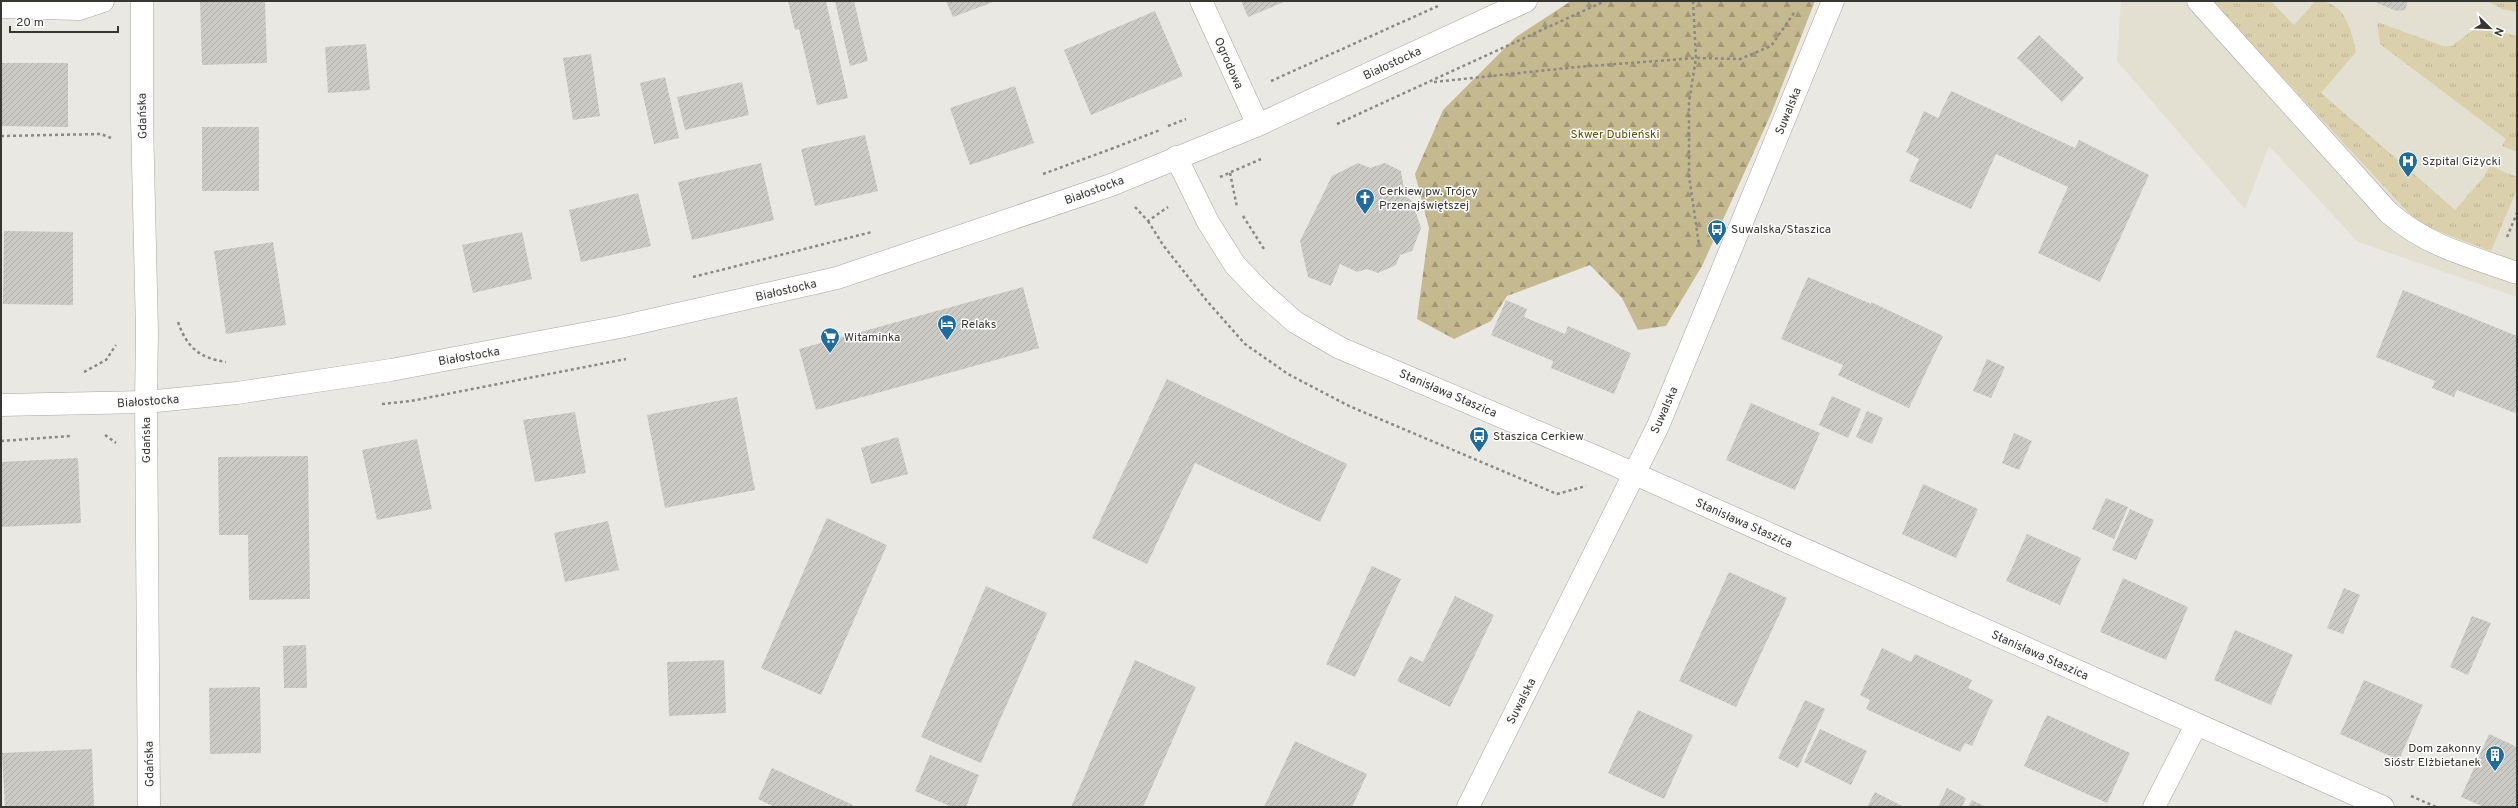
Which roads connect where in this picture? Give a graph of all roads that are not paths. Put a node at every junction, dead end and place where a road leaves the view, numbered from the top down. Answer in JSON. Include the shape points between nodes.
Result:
{"nodes":[{"id":1,"x":103,"y":1,"type":"edge"},
{"id":2,"x":142,"y":1,"type":"edge"},
{"id":3,"x":1201,"y":1,"type":"edge"},
{"id":4,"x":1526,"y":1,"type":"edge"},
{"id":5,"x":1833,"y":1,"type":"edge"},
{"id":6,"x":2198,"y":1,"type":"edge"},
{"id":7,"x":1,"y":7,"type":"edge"},
{"id":8,"x":1258,"y":125,"type":"junction"},
{"id":9,"x":1176,"y":157,"type":"junction"},
{"id":10,"x":2517,"y":273,"type":"edge"},
{"id":11,"x":146,"y":402,"type":"junction"},
{"id":12,"x":1,"y":405,"type":"edge"},
{"id":13,"x":1634,"y":473,"type":"junction"},
{"id":14,"x":2196,"y":725,"type":"junction"},
{"id":15,"x":149,"y":807,"type":"edge"},
{"id":16,"x":1468,"y":807,"type":"edge"},
{"id":17,"x":2154,"y":807,"type":"edge"},
{"id":18,"x":2382,"y":807,"type":"edge"}],
"edges":[{"from":1,"to":7,"type":"street","via":[[79,9]]},
{"from":2,"to":11,"type":"street","name":"Gdańska"},
{"from":3,"to":8,"type":"street","name":"Ogrodowa"},
{"from":4,"to":8,"type":"street","name":"Białostocka"},
{"from":5,"to":13,"type":"street","name":"Suwalska","via":[[1658,426]]},
{"from":6,"to":10,"type":"street","via":[[2389,213],[2408,230],[2434,244]]},
{"from":8,"to":9,"type":"street","name":"Białostocka"},
{"from":9,"to":11,"type":"street","name":"Białostocka","via":[[1110,185],[837,278],[613,328],[390,370],[237,393]]},
{"from":9,"to":13,"type":"street","name":"Stanisława Staszica","via":[[1208,222],[1235,265],[1295,322],[1340,348]]},
{"from":11,"to":12,"type":"street","name":"Białostocka"},
{"from":11,"to":15,"type":"street","name":"Gdańska"},
{"from":13,"to":14,"type":"street","name":"Stanisława Staszica"},
{"from":13,"to":16,"type":"street","name":"Suwalska"},
{"from":14,"to":17,"type":"street"},
{"from":14,"to":18,"type":"street","name":"Stanisława Staszica"}]}
